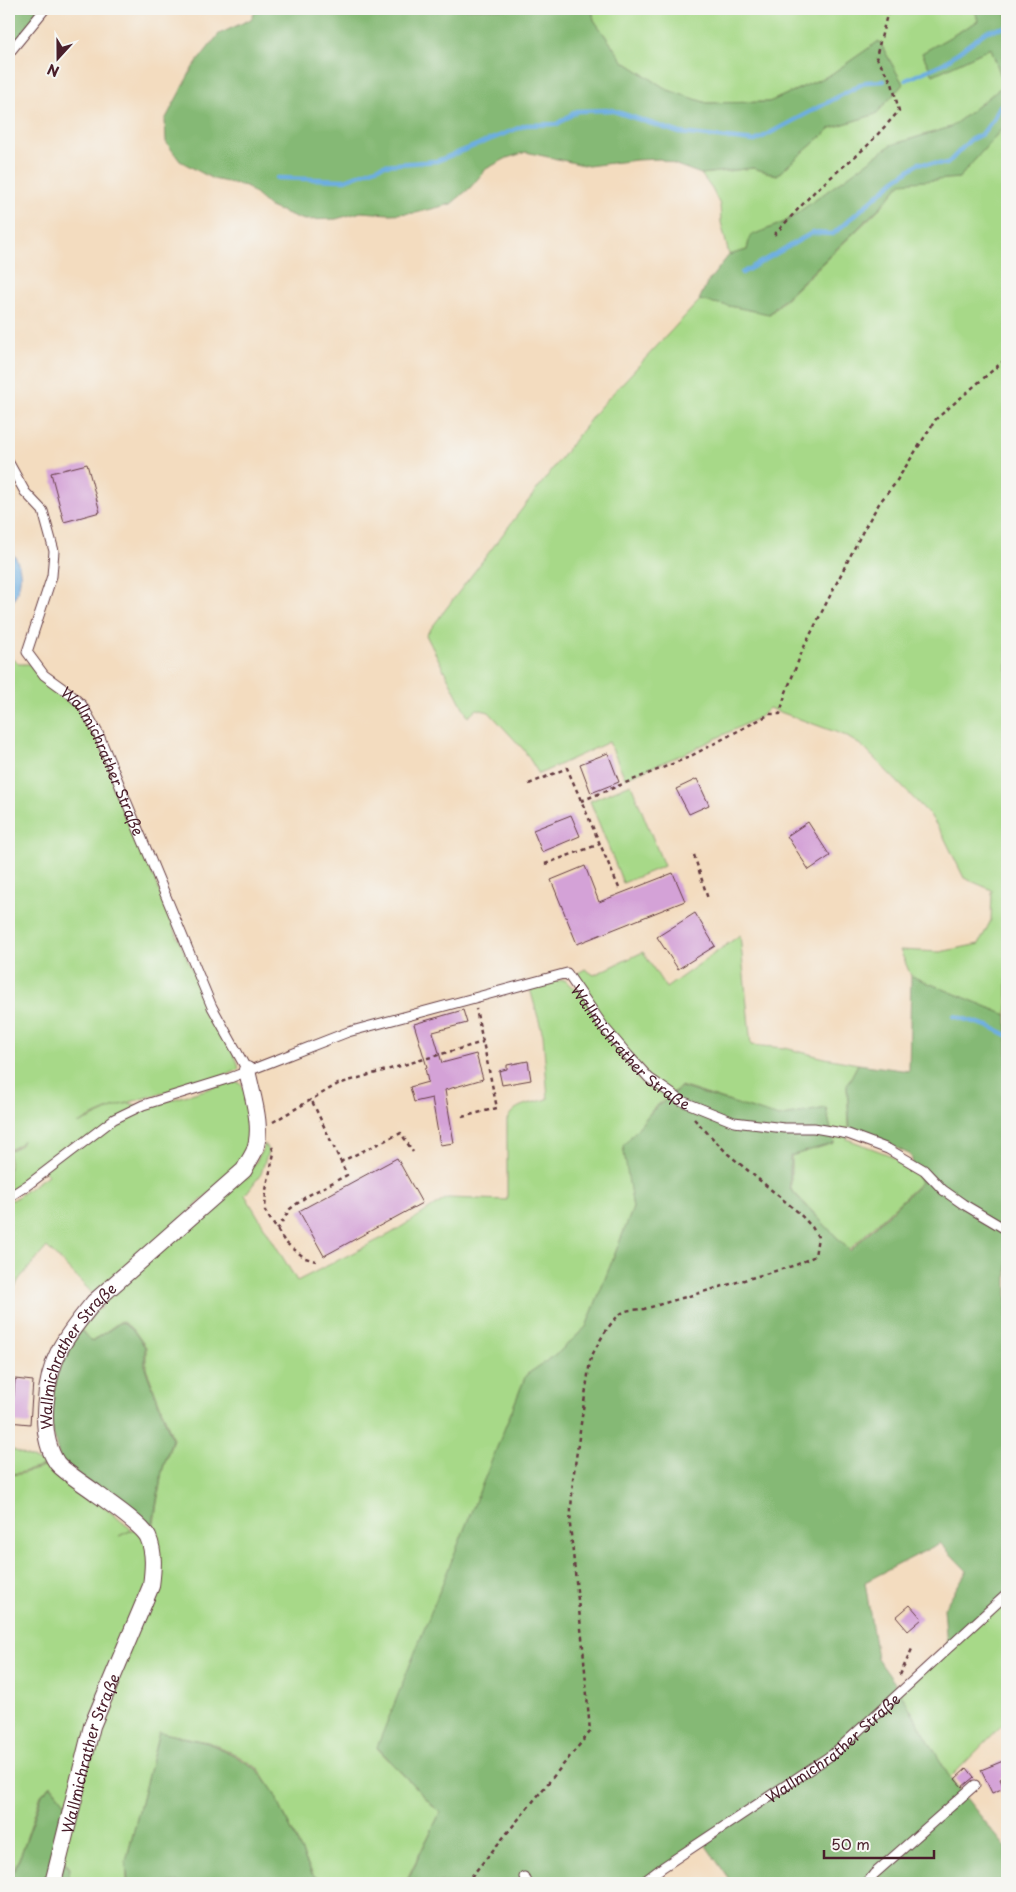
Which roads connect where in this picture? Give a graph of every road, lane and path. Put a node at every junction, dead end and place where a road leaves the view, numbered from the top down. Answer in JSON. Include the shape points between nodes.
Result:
{"nodes":[{"id":1,"x":46,"y":9,"type":"edge"},
{"id":2,"x":894,"y":9,"type":"edge"},
{"id":3,"x":9,"y":53,"type":"edge"},
{"id":4,"x":774,"y":235,"type":"dead end"},
{"id":5,"x":1007,"y":358,"type":"edge"},
{"id":6,"x":9,"y":463,"type":"edge"},
{"id":7,"x":529,"y":784,"type":"dead end"},
{"id":8,"x":581,"y":801,"type":"junction"},
{"id":9,"x":600,"y":844,"type":"junction"},
{"id":10,"x":694,"y":855,"type":"dead end"},
{"id":11,"x":545,"y":864,"type":"dead end"},
{"id":12,"x":619,"y":888,"type":"dead end"},
{"id":13,"x":708,"y":899,"type":"dead end"},
{"id":14,"x":473,"y":998,"type":"junction"},
{"id":15,"x":483,"y":1042,"type":"junction"},
{"id":16,"x":247,"y":1070,"type":"junction"},
{"id":17,"x":311,"y":1099,"type":"junction"},
{"id":18,"x":682,"y":1101,"type":"junction"},
{"id":19,"x":462,"y":1117,"type":"dead end"},
{"id":20,"x":258,"y":1131,"type":"junction"},
{"id":21,"x":271,"y":1144,"type":"dead end"},
{"id":22,"x":413,"y":1152,"type":"dead end"},
{"id":23,"x":340,"y":1162,"type":"junction"},
{"id":24,"x":9,"y":1197,"type":"edge"},
{"id":25,"x":277,"y":1230,"type":"junction"},
{"id":26,"x":1007,"y":1230,"type":"edge"},
{"id":27,"x":316,"y":1261,"type":"dead end"},
{"id":28,"x":1007,"y":1594,"type":"edge"},
{"id":29,"x":975,"y":1785,"type":"dead end"},
{"id":30,"x":53,"y":1883,"type":"edge"},
{"id":31,"x":466,"y":1883,"type":"edge"},
{"id":32,"x":642,"y":1883,"type":"edge"},
{"id":33,"x":867,"y":1883,"type":"edge"}],
"edges":[{"from":1,"to":3,"type":"lane"},
{"from":2,"to":4,"type":"path","via":[[887,16],[876,57],[892,83],[899,111]]},
{"from":5,"to":8,"type":"path","via":[[936,419],[880,502],[803,649],[780,714],[770,714],[687,758]]},
{"from":6,"to":16,"type":"lane","name":"Wallmichrather Straße","via":[[25,492],[43,511],[54,551],[52,576],[27,652],[44,675],[70,692],[82,705],[98,733],[212,1007]]},
{"from":7,"to":8,"type":"path","via":[[567,768]]},
{"from":8,"to":9,"type":"path"},
{"from":9,"to":11,"type":"path"},
{"from":9,"to":12,"type":"path"},
{"from":10,"to":13,"type":"path"},
{"from":14,"to":15,"type":"path"},
{"from":14,"to":16,"type":"lane","name":"Wallmichrather Straße","via":[[348,1032]]},
{"from":14,"to":18,"type":"lane","name":"Wallmichrather Straße","via":[[567,973],[604,1027],[628,1054],[650,1078]]},
{"from":15,"to":17,"type":"path","via":[[346,1082]]},
{"from":15,"to":19,"type":"path","via":[[497,1108]]},
{"from":16,"to":20,"type":"street","name":"Wallmichrather Straße"},
{"from":16,"to":24,"type":"lane","name":"Wallmichrather Straße","via":[[143,1105],[114,1119]]},
{"from":17,"to":20,"type":"path"},
{"from":17,"to":23,"type":"path"},
{"from":18,"to":26,"type":"lane","name":"Wallmichrather Straße","via":[[734,1122],[823,1129],[848,1134],[888,1149],[924,1170],[943,1190],[963,1204]]},
{"from":18,"to":31,"type":"path","via":[[693,1118],[728,1154],[812,1227],[818,1237],[814,1256],[796,1265],[624,1312],[612,1322],[593,1350],[573,1479],[570,1525],[590,1732]]},
{"from":20,"to":30,"type":"street","name":"Wallmichrather Straße","via":[[254,1151],[244,1170],[94,1302],[60,1349],[50,1376],[45,1413],[47,1440],[57,1463],[123,1512],[148,1536],[154,1562],[151,1586],[92,1726]]},
{"from":21,"to":25,"type":"path","via":[[274,1153],[265,1211]]},
{"from":22,"to":23,"type":"path","via":[[401,1134]]},
{"from":23,"to":25,"type":"path","via":[[346,1176],[307,1196],[290,1209]]},
{"from":25,"to":27,"type":"path","via":[[285,1242],[305,1258]]},
{"from":28,"to":32,"type":"lane","name":"Wallmichrather Straße","via":[[833,1754]]},
{"from":29,"to":33,"type":"lane"}]}
